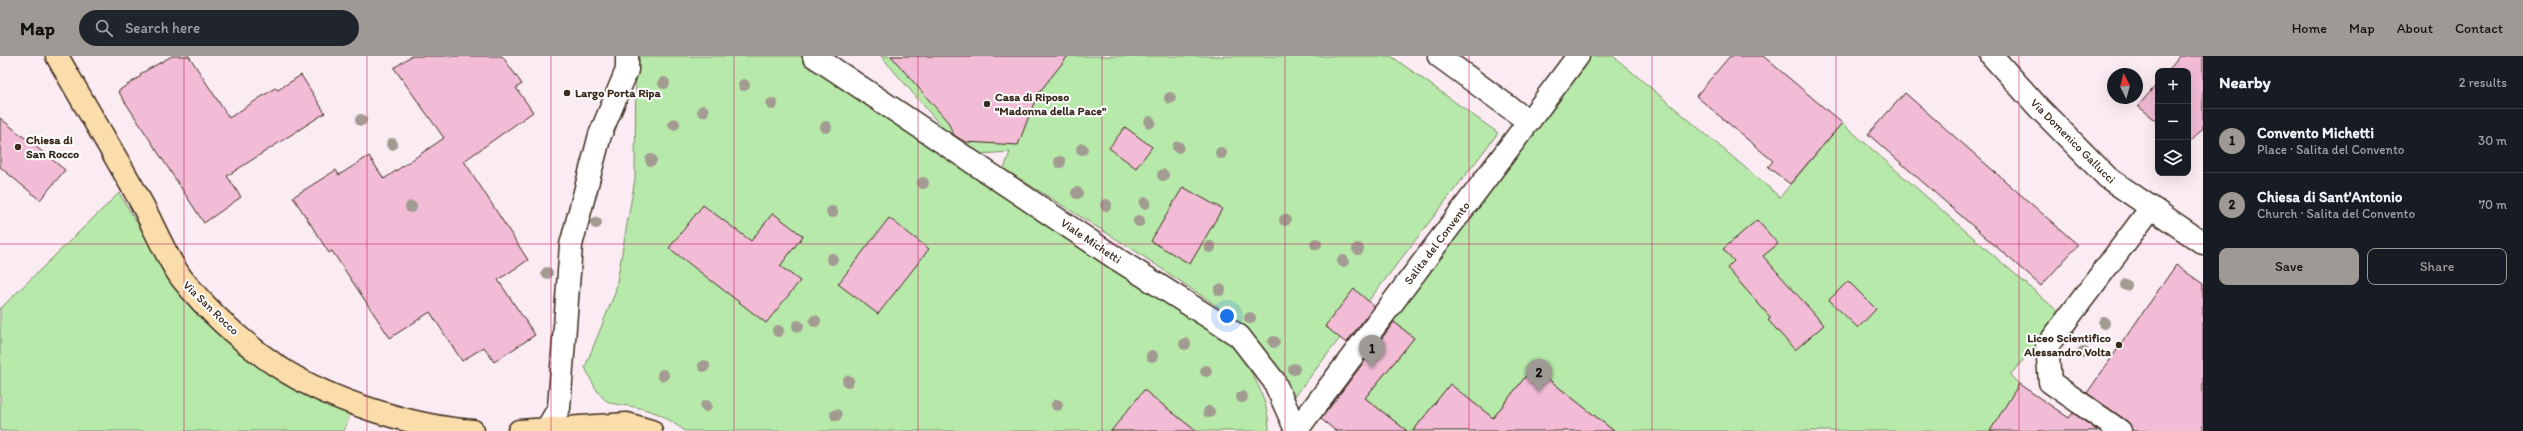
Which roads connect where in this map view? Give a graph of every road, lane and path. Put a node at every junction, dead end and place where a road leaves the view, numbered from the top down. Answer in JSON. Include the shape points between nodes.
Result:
{"nodes":[{"id":1,"x":57,"y":56,"type":"edge"},
{"id":2,"x":627,"y":56,"type":"edge"},
{"id":3,"x":814,"y":56,"type":"edge"},
{"id":4,"x":842,"y":56,"type":"edge"},
{"id":5,"x":1439,"y":56,"type":"edge"},
{"id":6,"x":1578,"y":56,"type":"edge"},
{"id":7,"x":1992,"y":56,"type":"edge"},
{"id":8,"x":853,"y":80,"type":"junction"},
{"id":9,"x":1528,"y":121,"type":"junction"},
{"id":10,"x":2151,"y":208,"type":"junction"},
{"id":11,"x":2203,"y":243,"type":"edge"},
{"id":12,"x":546,"y":430,"type":"junction"},
{"id":13,"x":474,"y":431,"type":"edge"},
{"id":14,"x":519,"y":431,"type":"edge"},
{"id":15,"x":651,"y":431,"type":"edge"},
{"id":16,"x":1297,"y":431,"type":"edge"},
{"id":17,"x":2120,"y":431,"type":"edge"}],
"edges":[{"from":1,"to":13,"type":"main road","name":"Via San Rocco","via":[[182,279],[209,309],[277,366],[333,394],[390,416],[444,429]]},
{"from":2,"to":12,"type":"street","via":[[627,70],[600,135],[571,245],[559,408]]},
{"from":3,"to":8,"type":"street","name":"Viale Michetti"},
{"from":4,"to":8,"type":"street"},
{"from":5,"to":9,"type":"street"},
{"from":6,"to":9,"type":"street","name":"Salita del Convento"},
{"from":7,"to":10,"type":"street","name":"Via Domenico Gallucci","via":[[2108,178]]},
{"from":8,"to":16,"type":"street","name":"Viale Michetti","via":[[1117,259],[1239,336],[1274,381]]},
{"from":9,"to":16,"type":"street","name":"Salita del Convento"},
{"from":10,"to":11,"type":"street","name":"Via Domenico Gallucci"},
{"from":10,"to":17,"type":"street","via":[[2046,346],[2050,382]]},
{"from":12,"to":14,"type":"main road"},
{"from":12,"to":15,"type":"main road","via":[[627,424]]}]}
